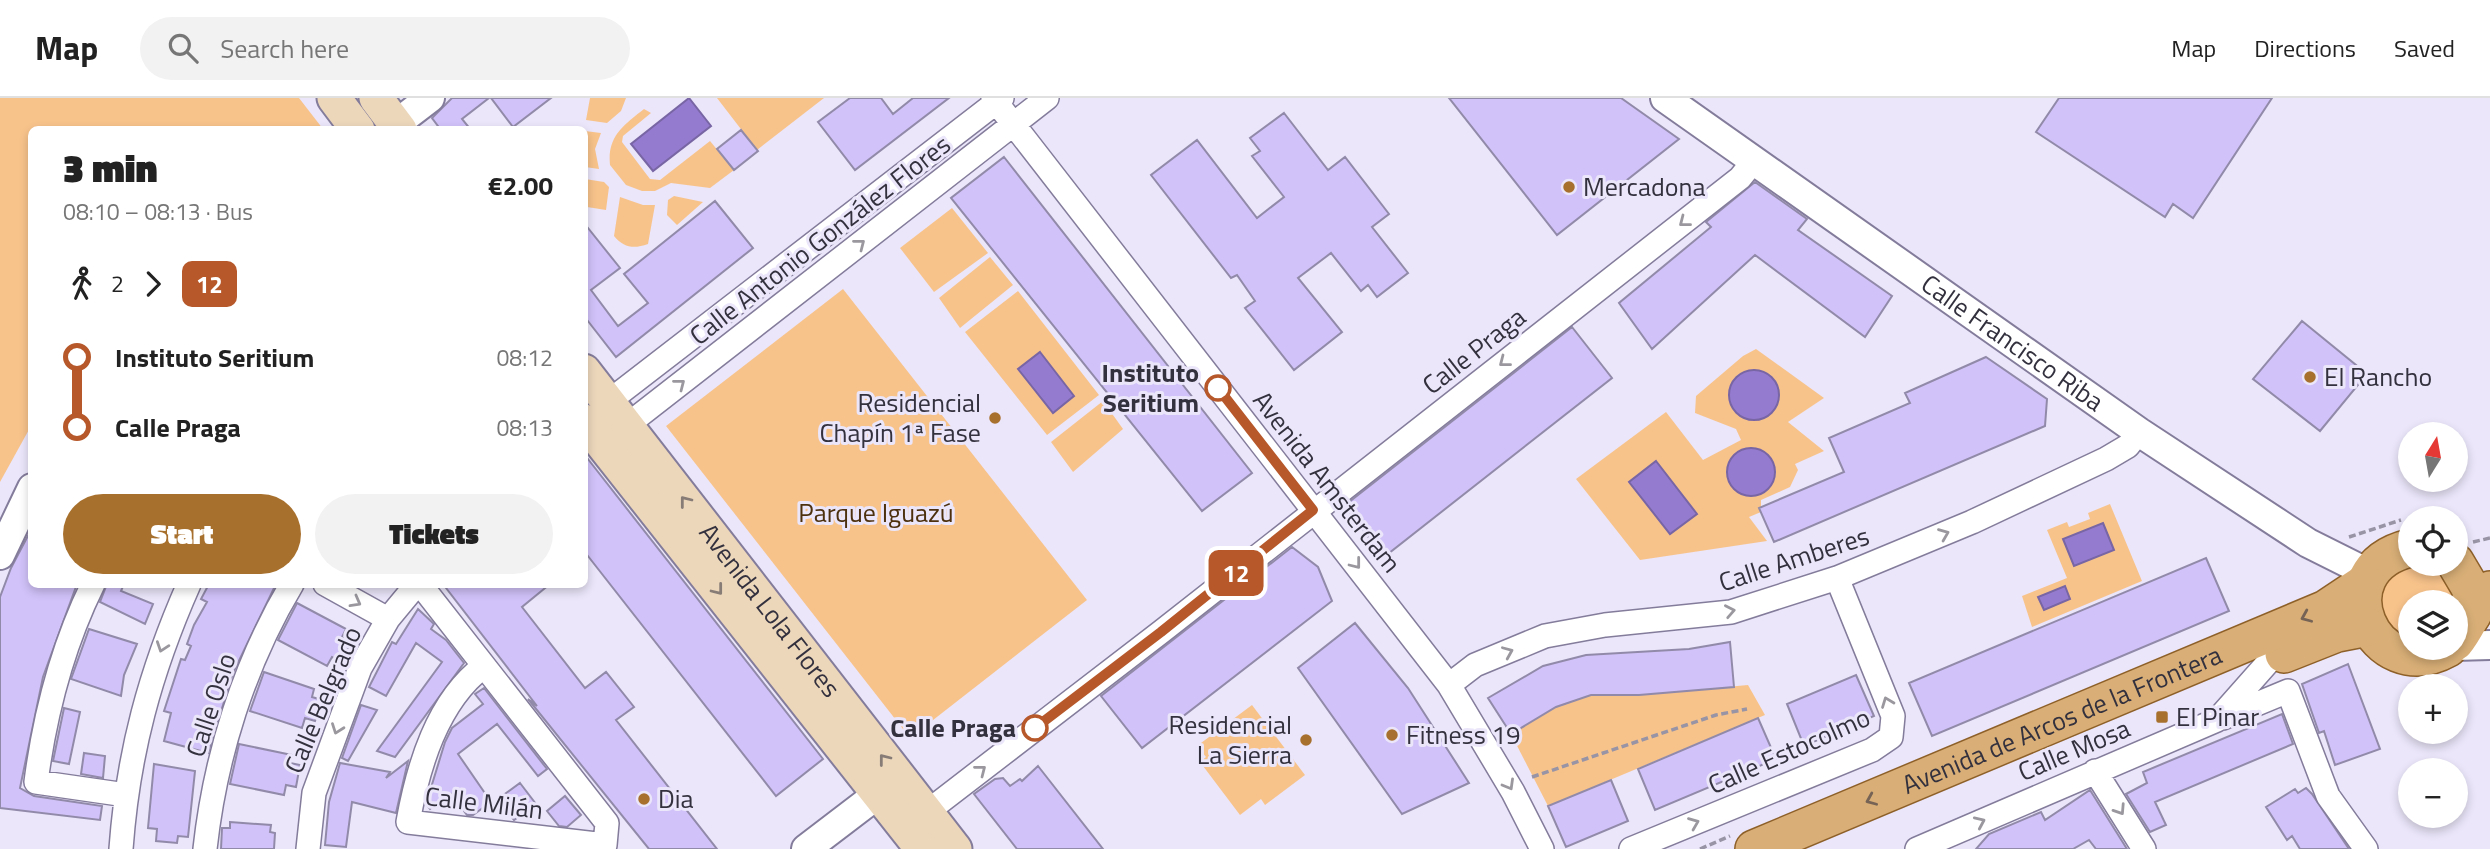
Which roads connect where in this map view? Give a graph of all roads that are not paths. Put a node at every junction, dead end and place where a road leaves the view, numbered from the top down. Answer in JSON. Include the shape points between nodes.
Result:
{"nodes":[{"id":1,"x":334,"y":98,"type":"edge"},
{"id":2,"x":430,"y":98,"type":"edge"},
{"id":3,"x":1047,"y":98,"type":"edge"},
{"id":4,"x":1665,"y":98,"type":"edge"},
{"id":5,"x":997,"y":100,"type":"edge"},
{"id":6,"x":389,"y":111,"type":"edge"},
{"id":7,"x":1013,"y":125,"type":"junction"},
{"id":8,"x":355,"y":126,"type":"edge"},
{"id":9,"x":1754,"y":162,"type":"junction"},
{"id":10,"x":588,"y":384,"type":"edge"},
{"id":11,"x":600,"y":425,"type":"edge"},
{"id":12,"x":2139,"y":432,"type":"junction"},
{"id":13,"x":28,"y":496,"type":"edge"},
{"id":14,"x":1313,"y":510,"type":"junction"},
{"id":15,"x":2398,"y":552,"type":"edge"},
{"id":16,"x":0,"y":555,"type":"edge"},
{"id":17,"x":2468,"y":560,"type":"edge"},
{"id":18,"x":2490,"y":560,"type":"edge"},
{"id":19,"x":2465,"y":576,"type":"edge"},
{"id":20,"x":1837,"y":578,"type":"junction"},
{"id":21,"x":2368,"y":578,"type":"junction"},
{"id":22,"x":91,"y":588,"type":"edge"},
{"id":23,"x":188,"y":588,"type":"edge"},
{"id":24,"x":290,"y":588,"type":"edge"},
{"id":25,"x":332,"y":588,"type":"edge"},
{"id":26,"x":415,"y":588,"type":"edge"},
{"id":27,"x":421,"y":588,"type":"edge"},
{"id":28,"x":2468,"y":616,"type":"edge"},
{"id":29,"x":388,"y":619,"type":"junction"},
{"id":30,"x":2368,"y":627,"type":"junction"},
{"id":31,"x":2398,"y":652,"type":"edge"},
{"id":32,"x":2272,"y":659,"type":"junction"},
{"id":33,"x":484,"y":666,"type":"junction"},
{"id":34,"x":1449,"y":685,"type":"junction"},
{"id":35,"x":2217,"y":720,"type":"junction"},
{"id":36,"x":2095,"y":771,"type":"junction"},
{"id":37,"x":878,"y":794,"type":"junction"},
{"id":38,"x":126,"y":795,"type":"junction"},
{"id":39,"x":927,"y":812,"type":"junction"},
{"id":40,"x":605,"y":847,"type":"edge"},
{"id":41,"x":121,"y":849,"type":"edge"},
{"id":42,"x":205,"y":849,"type":"edge"},
{"id":43,"x":308,"y":849,"type":"edge"},
{"id":44,"x":806,"y":849,"type":"edge"},
{"id":45,"x":922,"y":849,"type":"edge"},
{"id":46,"x":955,"y":849,"type":"edge"},
{"id":47,"x":1542,"y":849,"type":"edge"},
{"id":48,"x":1631,"y":849,"type":"edge"},
{"id":49,"x":1754,"y":849,"type":"edge"},
{"id":50,"x":1818,"y":849,"type":"edge"},
{"id":51,"x":1917,"y":849,"type":"edge"},
{"id":52,"x":2144,"y":849,"type":"edge"},
{"id":53,"x":2366,"y":849,"type":"edge"}],
"edges":[{"from":1,"to":8,"type":"main road"},
{"from":2,"to":6,"type":"street"},
{"from":3,"to":7,"type":"street","name":"Calle Antonio González Flores"},
{"from":4,"to":9,"type":"street","name":"Calle Francisco Riba"},
{"from":5,"to":7,"type":"street","name":"Avenida Amsterdam"},
{"from":5,"to":11,"type":"street","name":"Calle Antonio González Flores"},
{"from":11,"to":7,"type":"street","name":"Calle Antonio González Flores","one_way":true},
{"from":7,"to":14,"type":"street","name":"Avenida Amsterdam"},
{"from":9,"to":12,"type":"street","name":"Calle Francisco Riba"},
{"from":9,"to":14,"type":"street","name":"Calle Praga","one_way":true,"via":[[1740,178]]},
{"from":10,"to":11,"type":"main road","name":"Avenida Lola Flores"},
{"from":11,"to":37,"type":"main road","name":"Avenida Lola Flores","one_way":true},
{"from":39,"to":11,"type":"main road","name":"Avenida Lola Flores","one_way":true},
{"from":20,"to":12,"type":"street","name":"Calle Amberes","one_way":true,"via":[[2106,459],[2128,446]]},
{"from":12,"to":21,"type":"street","name":"Calle Francisco Riba"},
{"from":13,"to":16,"type":"street"},
{"from":14,"to":34,"type":"street","name":"Avenida Amsterdam","one_way":true},
{"from":39,"to":14,"type":"street","name":"Calle Praga","one_way":true},
{"from":15,"to":21,"type":"main road","name":"Avenida de Arcos de la Frontera","via":[[2385,557]]},
{"from":17,"to":18,"type":"main road"},
{"from":19,"to":28,"type":"main road","via":[[2471,589]]},
{"from":34,"to":20,"type":"street","name":"Calle Amberes","one_way":true,"via":[[1475,665],[1545,636],[1731,612]]},
{"from":48,"to":20,"type":"street","name":"Calle Estocolmo","one_way":true,"via":[[1872,750],[1891,737],[1893,716]]},
{"from":21,"to":30,"type":"main road","via":[[2362,609]]},
{"from":21,"to":49,"type":"main road","name":"Avenida de Arcos de la Frontera","one_way":true,"via":[[2326,609]]},
{"from":22,"to":38,"type":"street","via":[[61,663],[43,727],[36,782]]},
{"from":23,"to":38,"type":"street","one_way":true,"via":[[146,696]]},
{"from":24,"to":42,"type":"street","name":"Calle Oslo","via":[[257,652],[228,733]]},
{"from":25,"to":29,"type":"street","one_way":true},
{"from":26,"to":29,"type":"street","name":"Calle Belgrado"},
{"from":27,"to":33,"type":"street","name":"Calle Milán"},
{"from":29,"to":43,"type":"street","name":"Calle Belgrado","one_way":true,"via":[[360,668],[314,793]]},
{"from":30,"to":31,"type":"main road"},
{"from":30,"to":32,"type":"main road","name":"Avenida de Arcos de la Frontera","via":[[2326,637]]},
{"from":32,"to":35,"type":"street","name":"Calle Mosa"},
{"from":32,"to":50,"type":"main road","name":"Avenida de Arcos de la Frontera"},
{"from":33,"to":40,"type":"street","name":"Calle Milán","via":[[607,823]]},
{"from":33,"to":40,"type":"street","name":"Calle Milán","via":[[467,678],[430,743],[414,785],[408,822]]},
{"from":34,"to":47,"type":"street","name":"Avenida Amsterdam","one_way":true},
{"from":35,"to":36,"type":"street","name":"Calle Mosa"},
{"from":35,"to":53,"type":"street","via":[[2288,691],[2328,796]]},
{"from":51,"to":36,"type":"street","name":"Calle Mosa","one_way":true},
{"from":36,"to":52,"type":"street","one_way":true},
{"from":37,"to":44,"type":"street"},
{"from":37,"to":45,"type":"main road","name":"Avenida Lola Flores"},
{"from":38,"to":41,"type":"street"},
{"from":39,"to":46,"type":"main road","name":"Avenida Lola Flores"}]}
